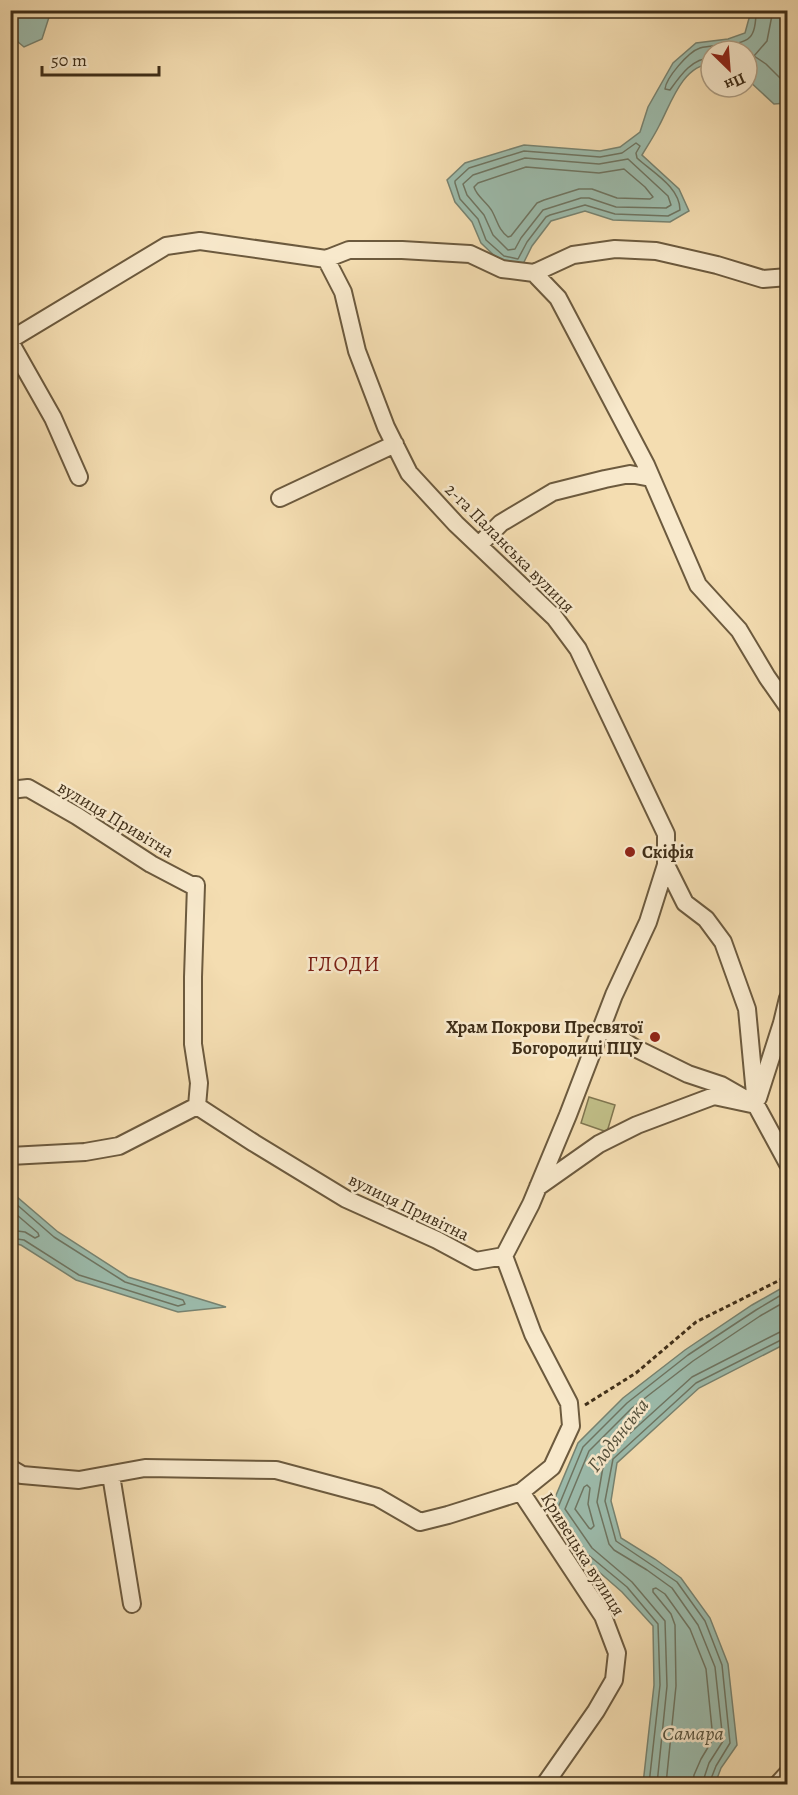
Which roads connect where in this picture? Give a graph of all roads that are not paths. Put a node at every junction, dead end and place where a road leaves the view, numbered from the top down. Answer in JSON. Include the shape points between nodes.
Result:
{"nodes":[{"id":1,"x":326,"y":259,"type":"junction"},
{"id":2,"x":534,"y":273,"type":"junction"},
{"id":3,"x":788,"y":277,"type":"edge"},
{"id":4,"x":10,"y":341,"type":"edge"},
{"id":5,"x":395,"y":444,"type":"junction"},
{"id":6,"x":79,"y":477,"type":"dead end"},
{"id":7,"x":651,"y":478,"type":"junction"},
{"id":8,"x":280,"y":498,"type":"dead end"},
{"id":9,"x":479,"y":545,"type":"junction"},
{"id":10,"x":788,"y":707,"type":"edge"},
{"id":11,"x":10,"y":790,"type":"edge"},
{"id":12,"x":666,"y":865,"type":"junction"},
{"id":13,"x":788,"y":998,"type":"edge"},
{"id":14,"x":602,"y":1028,"type":"junction"},
{"id":15,"x":756,"y":1105,"type":"junction"},
{"id":16,"x":197,"y":1106,"type":"junction"},
{"id":17,"x":10,"y":1156,"type":"edge"},
{"id":18,"x":788,"y":1164,"type":"edge"},
{"id":19,"x":538,"y":1187,"type":"junction"},
{"id":20,"x":504,"y":1257,"type":"junction"},
{"id":21,"x":10,"y":1468,"type":"edge"},
{"id":22,"x":111,"y":1475,"type":"junction"},
{"id":23,"x":521,"y":1492,"type":"junction"},
{"id":24,"x":132,"y":1604,"type":"dead end"},
{"id":25,"x":788,"y":1773,"type":"edge"},
{"id":26,"x":545,"y":1785,"type":"edge"},
{"id":27,"x":778,"y":1785,"type":"edge"}],
"edges":[{"from":1,"to":2,"type":"street","via":[[349,250],[470,254],[502,269]]},
{"from":1,"to":4,"type":"street","via":[[200,241],[166,246]]},
{"from":1,"to":5,"type":"street","name":"2-га Паланська вулиця","via":[[343,292],[357,351]]},
{"from":2,"to":3,"type":"street","via":[[573,255],[615,249],[656,251],[763,279]]},
{"from":2,"to":7,"type":"street","via":[[558,298]]},
{"from":4,"to":6,"type":"street","via":[[53,418]]},
{"from":5,"to":8,"type":"street"},
{"from":5,"to":9,"type":"street","name":"2-га Паланська вулиця","via":[[410,473]]},
{"from":7,"to":9,"type":"street","via":[[630,474],[553,492],[501,523]]},
{"from":7,"to":10,"type":"street","via":[[699,585],[739,630]]},
{"from":9,"to":12,"type":"street","name":"2-га Паланська вулиця","via":[[555,618],[578,649],[666,834]]},
{"from":11,"to":16,"type":"street","name":"вулиця Привітна","via":[[28,788],[151,864],[196,885],[193,1044],[199,1083]]},
{"from":12,"to":14,"type":"street","via":[[648,922]]},
{"from":12,"to":15,"type":"street","via":[[685,903],[706,919],[723,942],[747,1009]]},
{"from":13,"to":15,"type":"street"},
{"from":14,"to":15,"type":"street","via":[[633,1047],[721,1085]]},
{"from":14,"to":19,"type":"street"},
{"from":15,"to":18,"type":"street"},
{"from":15,"to":19,"type":"street","via":[[714,1096],[599,1144]]},
{"from":16,"to":17,"type":"street","via":[[119,1146]]},
{"from":16,"to":20,"type":"street","name":"вулиця Привітна","via":[[346,1199],[476,1261]]},
{"from":19,"to":20,"type":"street"},
{"from":20,"to":23,"type":"street","via":[[533,1334],[569,1403],[571,1426],[552,1467]]},
{"from":21,"to":22,"type":"street","name":"Кривецька вулиця","via":[[22,1474],[80,1480]]},
{"from":22,"to":23,"type":"street","name":"Кривецька вулиця","via":[[146,1468],[276,1470],[377,1497],[420,1522]]},
{"from":22,"to":24,"type":"street"},
{"from":23,"to":26,"type":"street","name":"Кривецька вулиця","via":[[603,1616],[617,1653],[614,1680]]},
{"from":25,"to":27,"type":"street"}]}
